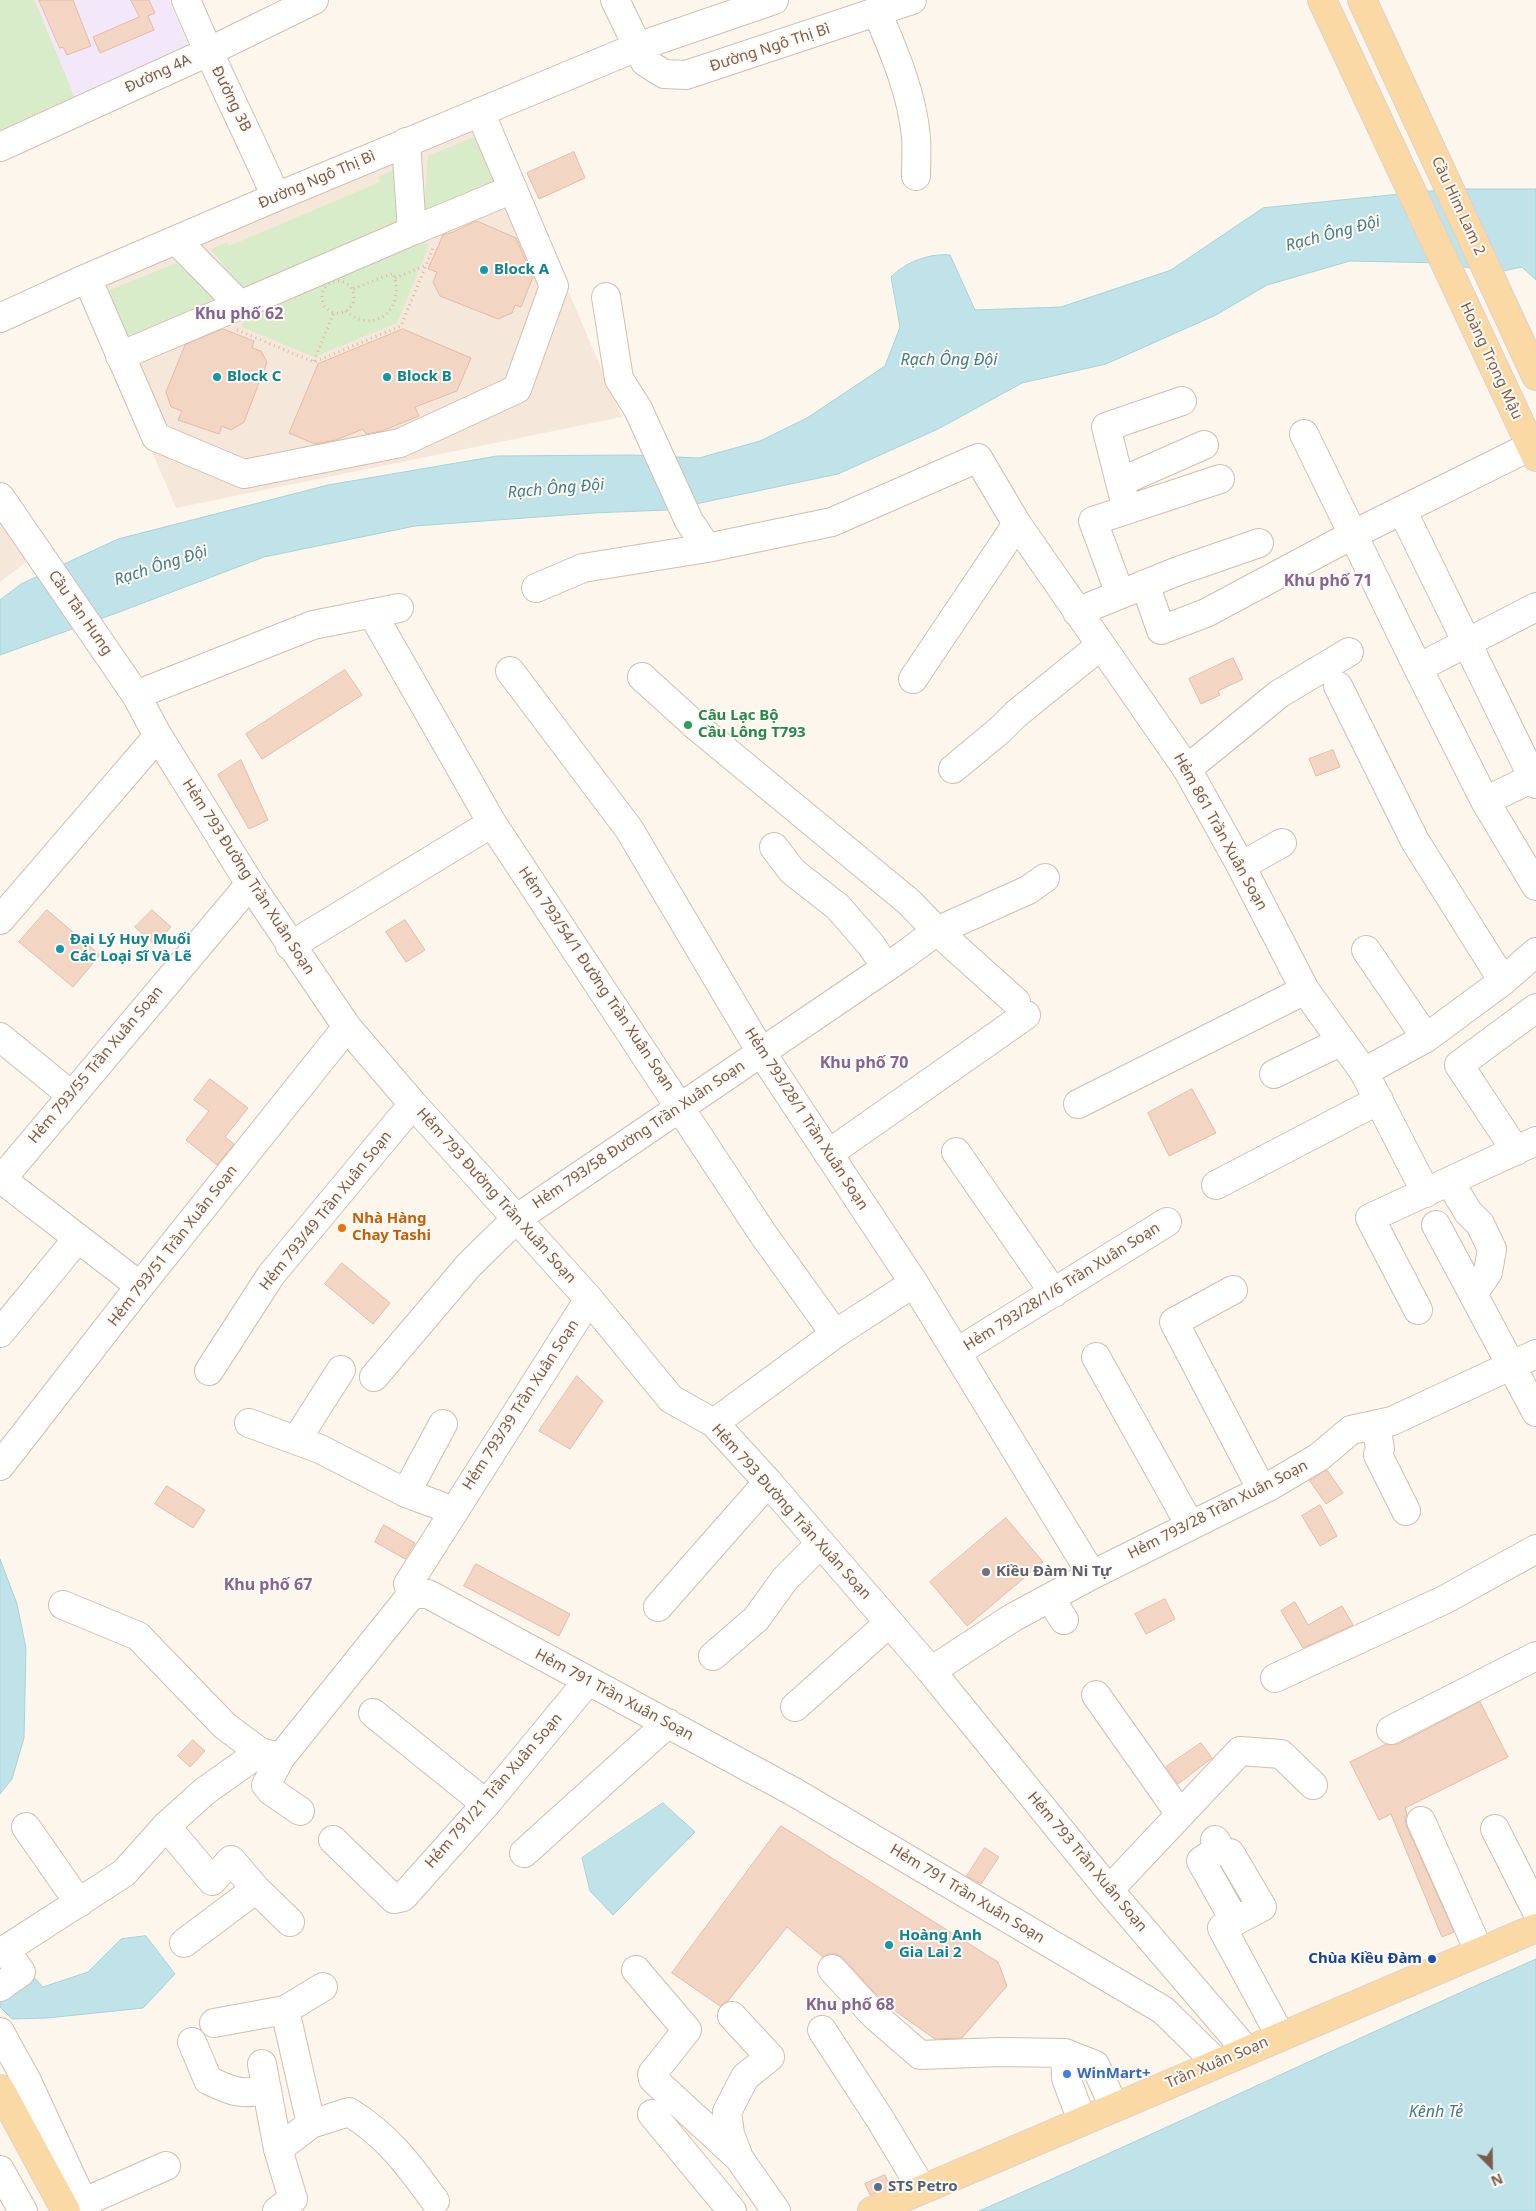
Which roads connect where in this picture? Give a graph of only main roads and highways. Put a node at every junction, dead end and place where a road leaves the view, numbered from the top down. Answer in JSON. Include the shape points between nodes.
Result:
{"nodes":[{"id":1,"x":1322,"y":0,"type":"edge"},
{"id":2,"x":1362,"y":0,"type":"edge"},
{"id":3,"x":1536,"y":376,"type":"edge"},
{"id":4,"x":1534,"y":449,"type":"edge"},
{"id":5,"x":1536,"y":1928,"type":"edge"},
{"id":6,"x":0,"y":2089,"type":"edge"},
{"id":7,"x":0,"y":2128,"type":"edge"},
{"id":8,"x":78,"y":2208,"type":"edge"},
{"id":9,"x":45,"y":2211,"type":"edge"},
{"id":10,"x":872,"y":2211,"type":"edge"}],
"edges":[{"from":1,"to":4,"type":"main road","name":"Hoàng Trọng Mậu"},
{"from":2,"to":3,"type":"main road","name":"Cầu Him Lam 2"},
{"from":5,"to":10,"type":"main road","name":"Trần Xuân Soạn"},
{"from":6,"to":8,"type":"main road"},
{"from":7,"to":9,"type":"main road"}]}
